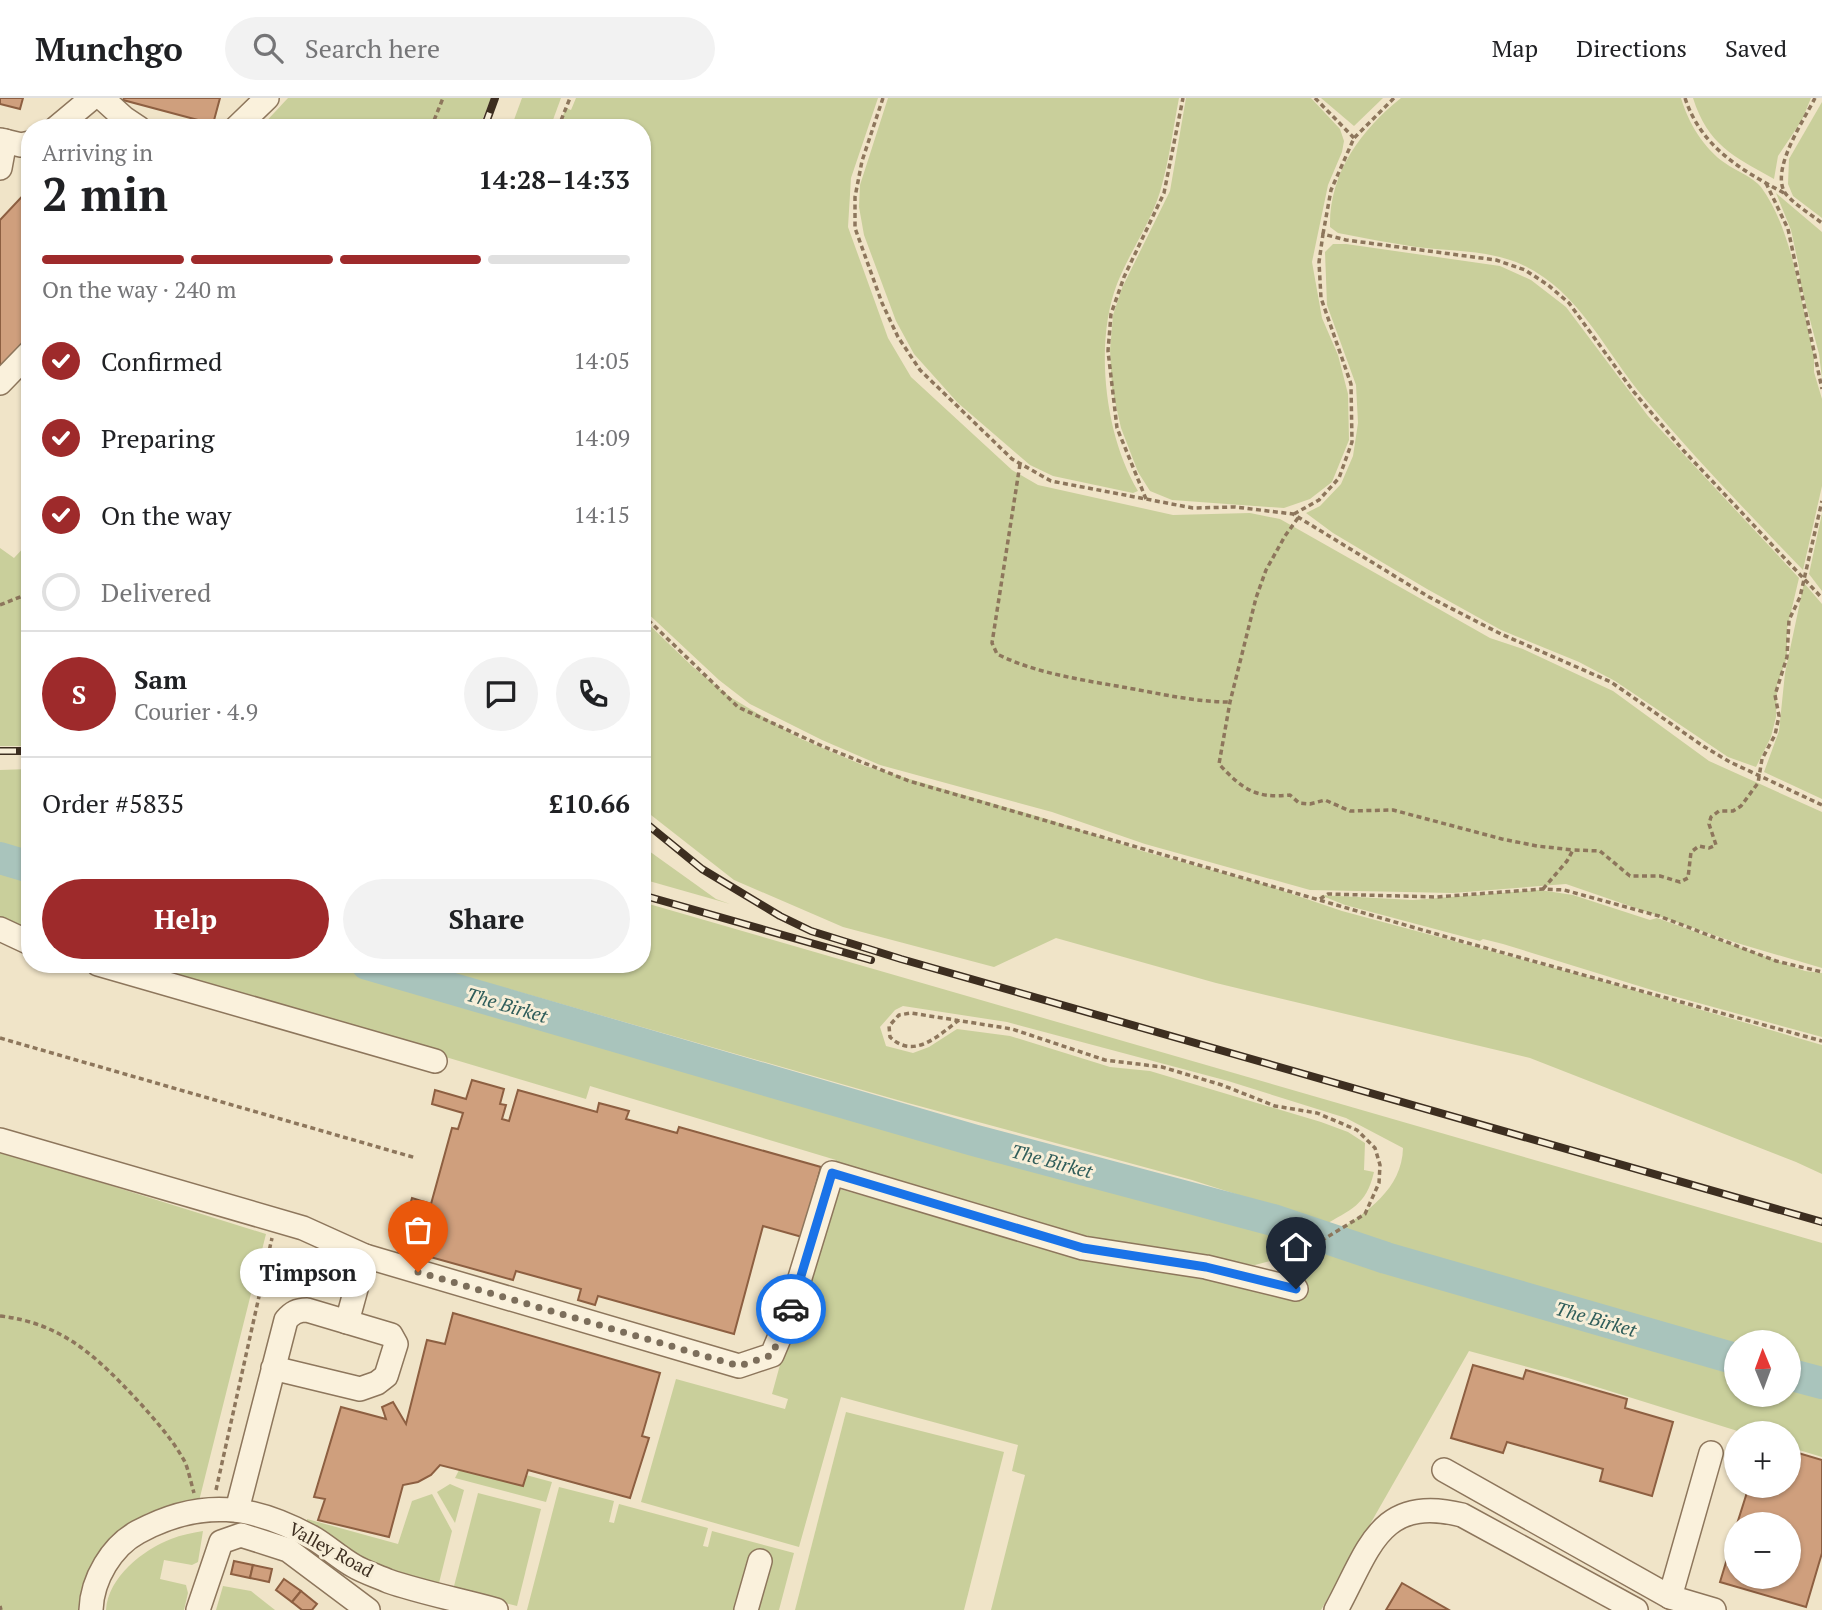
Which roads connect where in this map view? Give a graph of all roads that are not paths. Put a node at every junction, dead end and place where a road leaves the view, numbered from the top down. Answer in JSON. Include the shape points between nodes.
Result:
{"nodes":[{"id":1,"x":92,"y":98,"type":"edge"},
{"id":2,"x":102,"y":98,"type":"edge"},
{"id":3,"x":267,"y":98,"type":"edge"},
{"id":4,"x":67,"y":119,"type":"edge"},
{"id":5,"x":126,"y":119,"type":"edge"},
{"id":6,"x":245,"y":119,"type":"edge"},
{"id":7,"x":3,"y":140,"type":"edge"},
{"id":8,"x":21,"y":145,"type":"edge"},
{"id":9,"x":0,"y":168,"type":"edge"},
{"id":10,"x":21,"y":361,"type":"edge"},
{"id":11,"x":0,"y":383,"type":"edge"},
{"id":12,"x":0,"y":929,"type":"edge"},
{"id":13,"x":0,"y":940,"type":"edge"},
{"id":14,"x":21,"y":940,"type":"edge"},
{"id":15,"x":21,"y":943,"type":"edge"},
{"id":16,"x":129,"y":973,"type":"edge"},
{"id":17,"x":435,"y":1061,"type":"dead end"},
{"id":18,"x":0,"y":1140,"type":"edge"},
{"id":19,"x":365,"y":1256,"type":"junction"},
{"id":20,"x":1296,"y":1289,"type":"dead end"},
{"id":21,"x":346,"y":1322,"type":"junction"},
{"id":22,"x":273,"y":1368,"type":"junction"},
{"id":23,"x":1711,"y":1454,"type":"dead end"},
{"id":24,"x":1444,"y":1470,"type":"dead end"},
{"id":25,"x":236,"y":1510,"type":"junction"},
{"id":26,"x":1595,"y":1555,"type":"junction"},
{"id":27,"x":760,"y":1561,"type":"dead end"},
{"id":28,"x":1581,"y":1580,"type":"junction"},
{"id":29,"x":1670,"y":1597,"type":"junction"},
{"id":30,"x":91,"y":1610,"type":"edge"},
{"id":31,"x":198,"y":1610,"type":"edge"},
{"id":32,"x":368,"y":1610,"type":"edge"},
{"id":33,"x":496,"y":1610,"type":"edge"},
{"id":34,"x":746,"y":1610,"type":"edge"},
{"id":35,"x":1336,"y":1610,"type":"edge"},
{"id":36,"x":1636,"y":1610,"type":"edge"},
{"id":37,"x":1714,"y":1610,"type":"edge"}],
"edges":[{"from":1,"to":4,"type":"street"},
{"from":2,"to":5,"type":"street"},
{"from":3,"to":6,"type":"street"},
{"from":7,"to":8,"type":"street"},
{"from":7,"to":9,"type":"street"},
{"from":10,"to":11,"type":"street"},
{"from":12,"to":14,"type":"street"},
{"from":13,"to":15,"type":"street"},
{"from":16,"to":17,"type":"street"},
{"from":18,"to":19,"type":"street","via":[[303,1228]]},
{"from":19,"to":20,"type":"street","via":[[739,1366],[772,1355],[832,1173],[1083,1248],[1206,1267]]},
{"from":19,"to":21,"type":"street"},
{"from":21,"to":22,"type":"street","via":[[307,1310],[291,1314]]},
{"from":21,"to":22,"type":"street","via":[[394,1338],[389,1370],[377,1383],[355,1389]]},
{"from":22,"to":25,"type":"street"},
{"from":23,"to":29,"type":"street"},
{"from":24,"to":26,"type":"street"},
{"from":25,"to":30,"type":"street","name":"Valley Road","via":[[203,1499],[122,1541],[102,1570]]},
{"from":25,"to":33,"type":"street","name":"Valley Road","via":[[286,1525],[356,1567],[390,1581]]},
{"from":26,"to":28,"type":"street"},
{"from":26,"to":29,"type":"street"},
{"from":27,"to":34,"type":"street"},
{"from":28,"to":35,"type":"street","via":[[1462,1514],[1417,1510],[1394,1518],[1378,1534]]},
{"from":28,"to":36,"type":"street"},
{"from":29,"to":37,"type":"street"},
{"from":31,"to":32,"type":"street","via":[[220,1542],[249,1536],[288,1550]]}]}
